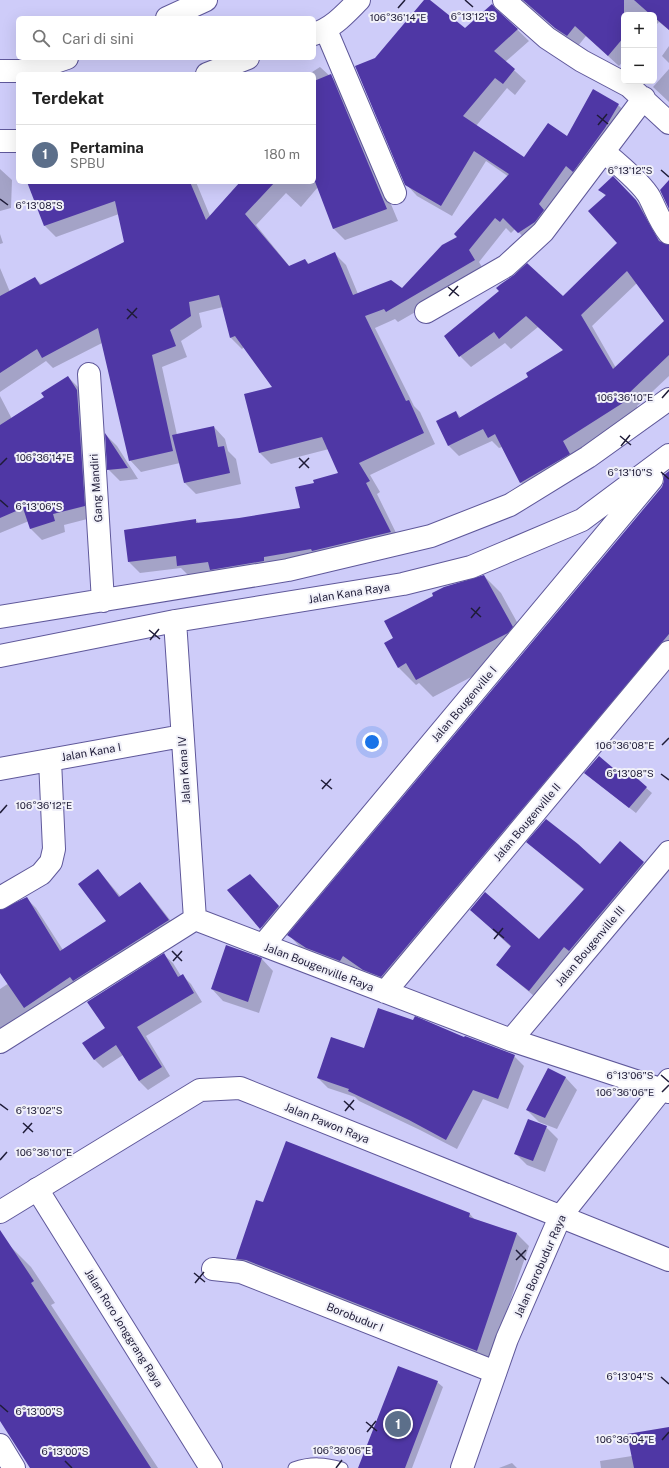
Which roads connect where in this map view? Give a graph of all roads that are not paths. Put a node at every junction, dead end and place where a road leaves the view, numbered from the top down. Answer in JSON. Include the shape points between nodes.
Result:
{"nodes":[{"id":1,"x":206,"y":0,"type":"edge"},
{"id":2,"x":359,"y":0,"type":"edge"},
{"id":3,"x":504,"y":0,"type":"edge"},
{"id":4,"x":169,"y":11,"type":"edge"},
{"id":5,"x":333,"y":21,"type":"edge"},
{"id":6,"x":61,"y":60,"type":"edge"},
{"id":7,"x":243,"y":60,"type":"edge"},
{"id":8,"x":0,"y":71,"type":"edge"},
{"id":9,"x":212,"y":72,"type":"edge"},
{"id":10,"x":644,"y":98,"type":"junction"},
{"id":11,"x":669,"y":123,"type":"edge"},
{"id":12,"x":0,"y":141,"type":"edge"},
{"id":13,"x":16,"y":141,"type":"edge"},
{"id":14,"x":604,"y":152,"type":"junction"},
{"id":15,"x":395,"y":193,"type":"dead end"},
{"id":16,"x":669,"y":233,"type":"edge"},
{"id":17,"x":426,"y":312,"type":"dead end"},
{"id":18,"x":89,"y":374,"type":"dead end"},
{"id":19,"x":669,"y":399,"type":"edge"},
{"id":20,"x":666,"y":458,"type":"edge"},
{"id":21,"x":103,"y":601,"type":"junction"},
{"id":22,"x":0,"y":617,"type":"edge"},
{"id":23,"x":175,"y":621,"type":"junction"},
{"id":24,"x":669,"y":652,"type":"edge"},
{"id":25,"x":0,"y":656,"type":"edge"},
{"id":26,"x":182,"y":736,"type":"junction"},
{"id":27,"x":50,"y":760,"type":"junction"},
{"id":28,"x":0,"y":769,"type":"edge"},
{"id":29,"x":669,"y":852,"type":"edge"},
{"id":30,"x":0,"y":898,"type":"edge"},
{"id":31,"x":195,"y":919,"type":"junction"},
{"id":32,"x":263,"y":945,"type":"junction"},
{"id":33,"x":385,"y":992,"type":"junction"},
{"id":34,"x":511,"y":1040,"type":"junction"},
{"id":35,"x":0,"y":1042,"type":"edge"},
{"id":36,"x":667,"y":1087,"type":"edge"},
{"id":37,"x":37,"y":1188,"type":"junction"},
{"id":38,"x":0,"y":1212,"type":"edge"},
{"id":39,"x":560,"y":1217,"type":"junction"},
{"id":40,"x":669,"y":1260,"type":"edge"},
{"id":41,"x":213,"y":1269,"type":"dead end"},
{"id":42,"x":495,"y":1372,"type":"junction"},
{"id":43,"x":0,"y":1446,"type":"edge"},
{"id":44,"x":14,"y":1468,"type":"edge"},
{"id":45,"x":211,"y":1468,"type":"edge"},
{"id":46,"x":294,"y":1468,"type":"edge"},
{"id":47,"x":342,"y":1468,"type":"edge"},
{"id":48,"x":462,"y":1468,"type":"edge"}],
"edges":[{"from":1,"to":4,"type":"street"},
{"from":2,"to":5,"type":"street"},
{"from":3,"to":10,"type":"street","via":[[547,38],[582,61],[629,86]]},
{"from":5,"to":15,"type":"street"},
{"from":6,"to":8,"type":"street","via":[[29,71]]},
{"from":7,"to":9,"type":"street"},
{"from":10,"to":11,"type":"street"},
{"from":10,"to":14,"type":"street"},
{"from":12,"to":13,"type":"street"},
{"from":14,"to":16,"type":"street","via":[[620,164],[645,191],[662,225]]},
{"from":14,"to":17,"type":"street","via":[[543,232],[506,266]]},
{"from":18,"to":21,"type":"street","name":"Gang Mandiri"},
{"from":19,"to":21,"type":"street","via":[[588,457],[510,505],[431,536],[288,570]]},
{"from":20,"to":23,"type":"street","name":"Jalan Kana Raya","via":[[582,520],[471,567],[403,584]]},
{"from":20,"to":32,"type":"street","name":"Jalan Bougenville I","via":[[655,475]]},
{"from":21,"to":22,"type":"street"},
{"from":23,"to":25,"type":"street","name":"Jalan Kana Raya"},
{"from":23,"to":26,"type":"street","name":"Jalan Kana IV"},
{"from":24,"to":33,"type":"street","name":"Jalan Bougenville II"},
{"from":26,"to":27,"type":"street","name":"Jalan Kana I"},
{"from":26,"to":31,"type":"street","name":"Jalan Kana IV"},
{"from":27,"to":28,"type":"street","name":"Jalan Kana I"},
{"from":27,"to":30,"type":"street","via":[[54,849],[51,862],[41,874]]},
{"from":29,"to":34,"type":"street","name":"Jalan Bougenville III"},
{"from":31,"to":32,"type":"street","name":"Jalan Bougenville Raya"},
{"from":31,"to":35,"type":"street"},
{"from":32,"to":33,"type":"street","name":"Jalan Bougenville Raya"},
{"from":33,"to":34,"type":"street","name":"Jalan Bougenville Raya"},
{"from":34,"to":36,"type":"street","name":"Jalan Bougenville Raya"},
{"from":36,"to":39,"type":"street","name":"Jalan Borobudur Raya"},
{"from":37,"to":38,"type":"street","name":"Jalan Pawon Raya"},
{"from":37,"to":39,"type":"street","name":"Jalan Pawon Raya","via":[[200,1090],[240,1088]]},
{"from":37,"to":45,"type":"street","name":"Jalan Roro Jonggrang Raya"},
{"from":39,"to":40,"type":"street","name":"Jalan Pawon Raya"},
{"from":39,"to":42,"type":"street","name":"Jalan Borobudur Raya"},
{"from":41,"to":42,"type":"street","name":"Borobudur I","via":[[241,1272]]},
{"from":42,"to":48,"type":"street","name":"Jalan Borobudur Raya"},
{"from":43,"to":44,"type":"street"},
{"from":46,"to":47,"type":"lane","via":[[305,1464],[326,1463]]}]}
